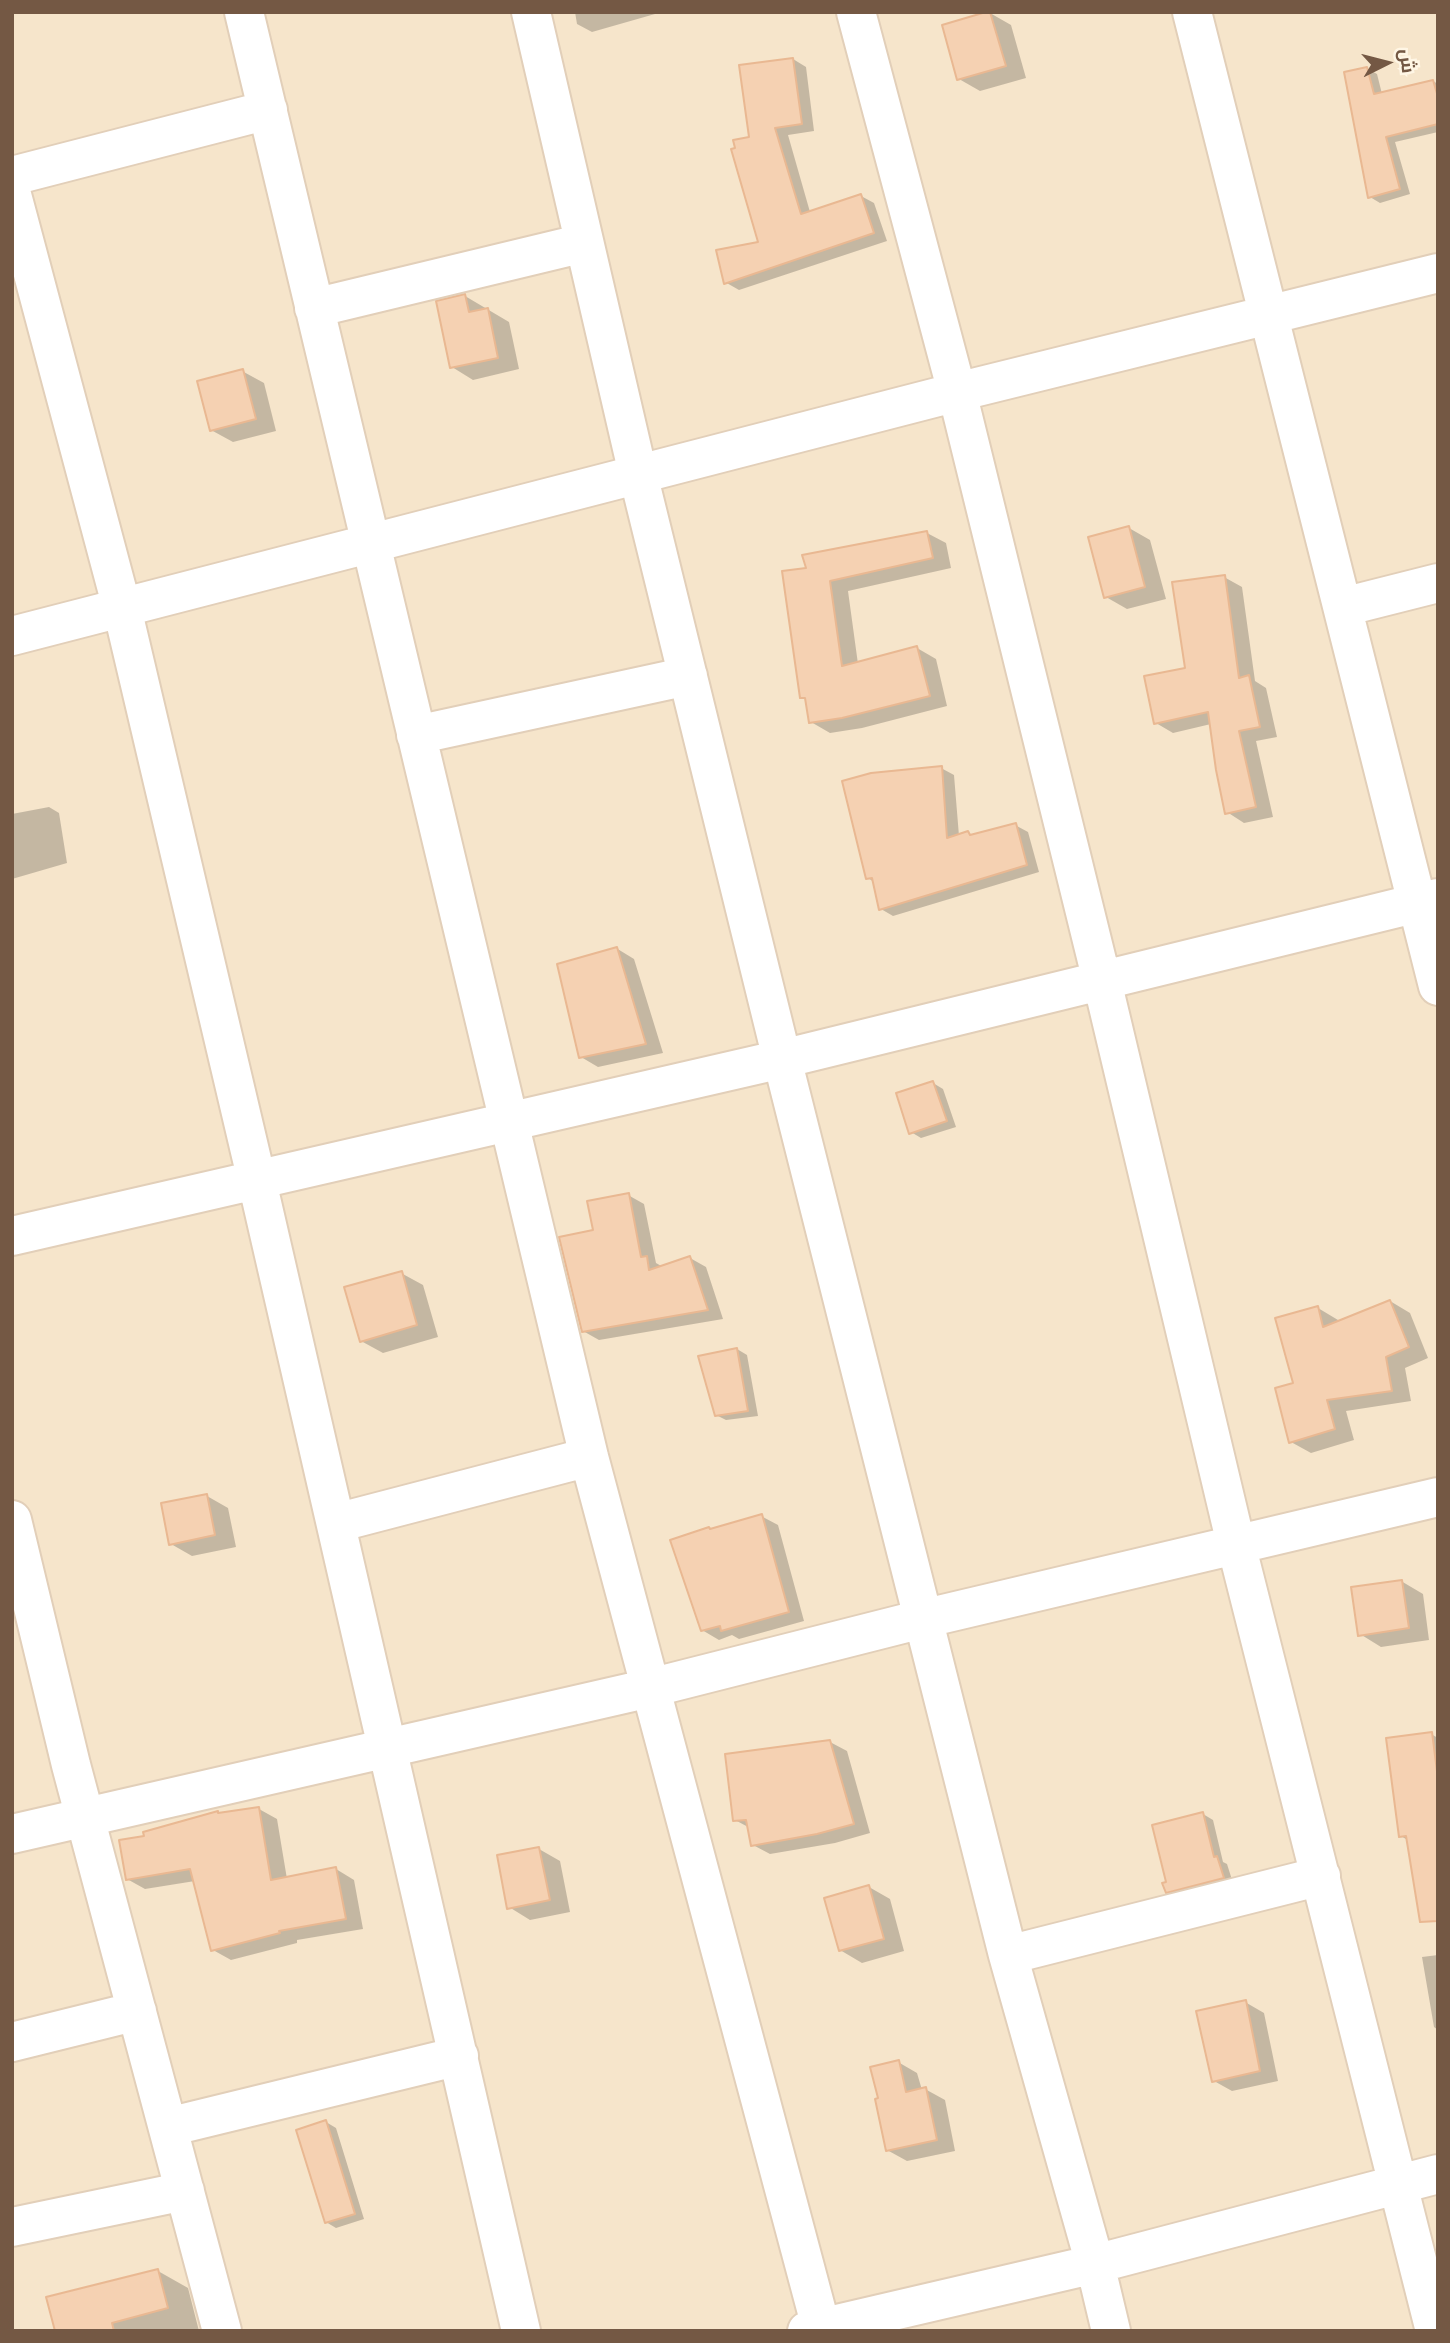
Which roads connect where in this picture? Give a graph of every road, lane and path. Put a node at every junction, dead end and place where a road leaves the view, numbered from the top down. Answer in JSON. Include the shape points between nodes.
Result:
{"nodes":[{"id":1,"x":244,"y":12,"type":"edge"},
{"id":2,"x":531,"y":12,"type":"edge"},
{"id":3,"x":856,"y":12,"type":"edge"},
{"id":4,"x":1192,"y":12,"type":"edge"},
{"id":5,"x":268,"y":110,"type":"junction"},
{"id":6,"x":12,"y":176,"type":"edge"},
{"id":7,"x":12,"y":195,"type":"edge"},
{"id":8,"x":584,"y":243,"type":"junction"},
{"id":9,"x":1438,"y":273,"type":"edge"},
{"id":10,"x":314,"y":308,"type":"junction"},
{"id":11,"x":1270,"y":315,"type":"junction"},
{"id":12,"x":957,"y":392,"type":"junction"},
{"id":13,"x":638,"y":474,"type":"junction"},
{"id":14,"x":370,"y":545,"type":"junction"},
{"id":15,"x":1438,"y":583,"type":"edge"},
{"id":16,"x":1343,"y":607,"type":"junction"},
{"id":17,"x":122,"y":608,"type":"junction"},
{"id":18,"x":12,"y":636,"type":"edge"},
{"id":19,"x":688,"y":676,"type":"junction"},
{"id":20,"x":416,"y":735,"type":"junction"},
{"id":21,"x":1428,"y":901,"type":"edge"},
{"id":22,"x":1102,"y":981,"type":"junction"},
{"id":23,"x":1438,"y":985,"type":"edge"},
{"id":24,"x":782,"y":1059,"type":"junction"},
{"id":25,"x":509,"y":1122,"type":"junction"},
{"id":26,"x":257,"y":1181,"type":"junction"},
{"id":27,"x":12,"y":1236,"type":"edge"},
{"id":28,"x":589,"y":1457,"type":"junction"},
{"id":29,"x":1438,"y":1497,"type":"edge"},
{"id":30,"x":12,"y":1520,"type":"edge"},
{"id":31,"x":336,"y":1523,"type":"junction"},
{"id":32,"x":1236,"y":1544,"type":"junction"},
{"id":33,"x":922,"y":1619,"type":"junction"},
{"id":34,"x":650,"y":1688,"type":"junction"},
{"id":35,"x":387,"y":1747,"type":"junction"},
{"id":36,"x":85,"y":1817,"type":"junction"},
{"id":37,"x":12,"y":1834,"type":"edge"},
{"id":38,"x":1321,"y":1876,"type":"junction"},
{"id":39,"x":1008,"y":1955,"type":"junction"},
{"id":40,"x":137,"y":2011,"type":"junction"},
{"id":41,"x":12,"y":2042,"type":"edge"},
{"id":42,"x":458,"y":2056,"type":"junction"},
{"id":43,"x":168,"y":2127,"type":"junction"},
{"id":44,"x":1438,"y":2174,"type":"edge"},
{"id":45,"x":1400,"y":2184,"type":"junction"},
{"id":46,"x":185,"y":2191,"type":"junction"},
{"id":47,"x":12,"y":2227,"type":"edge"},
{"id":48,"x":1095,"y":2263,"type":"junction"},
{"id":49,"x":816,"y":2330,"type":"edge"},
{"id":50,"x":222,"y":2331,"type":"edge"},
{"id":51,"x":521,"y":2331,"type":"edge"},
{"id":52,"x":1111,"y":2331,"type":"edge"},
{"id":53,"x":1435,"y":2331,"type":"edge"}],
"edges":[{"from":1,"to":5,"type":"street"},
{"from":2,"to":8,"type":"street"},
{"from":3,"to":12,"type":"street"},
{"from":4,"to":11,"type":"street"},
{"from":5,"to":6,"type":"street"},
{"from":5,"to":10,"type":"street"},
{"from":7,"to":17,"type":"street"},
{"from":8,"to":10,"type":"street"},
{"from":8,"to":13,"type":"street"},
{"from":9,"to":11,"type":"street"},
{"from":10,"to":14,"type":"street"},
{"from":11,"to":12,"type":"street"},
{"from":11,"to":16,"type":"street"},
{"from":12,"to":13,"type":"street"},
{"from":12,"to":22,"type":"street"},
{"from":13,"to":14,"type":"street"},
{"from":13,"to":19,"type":"street"},
{"from":14,"to":17,"type":"street"},
{"from":14,"to":20,"type":"street"},
{"from":15,"to":16,"type":"street"},
{"from":16,"to":21,"type":"street"},
{"from":17,"to":18,"type":"street"},
{"from":17,"to":26,"type":"street"},
{"from":19,"to":20,"type":"street"},
{"from":19,"to":24,"type":"street"},
{"from":20,"to":25,"type":"street"},
{"from":21,"to":22,"type":"street"},
{"from":21,"to":23,"type":"street"},
{"from":22,"to":24,"type":"street"},
{"from":22,"to":32,"type":"street"},
{"from":24,"to":25,"type":"street"},
{"from":24,"to":33,"type":"street"},
{"from":25,"to":26,"type":"street"},
{"from":25,"to":28,"type":"street"},
{"from":26,"to":27,"type":"street"},
{"from":26,"to":31,"type":"street"},
{"from":28,"to":31,"type":"street"},
{"from":28,"to":34,"type":"street"},
{"from":29,"to":32,"type":"street"},
{"from":30,"to":36,"type":"street"},
{"from":31,"to":35,"type":"street"},
{"from":32,"to":33,"type":"street"},
{"from":32,"to":38,"type":"street"},
{"from":33,"to":34,"type":"street"},
{"from":33,"to":39,"type":"street"},
{"from":34,"to":35,"type":"street"},
{"from":34,"to":49,"type":"street"},
{"from":35,"to":36,"type":"street"},
{"from":35,"to":42,"type":"street"},
{"from":36,"to":37,"type":"street"},
{"from":36,"to":40,"type":"street"},
{"from":38,"to":39,"type":"street"},
{"from":38,"to":45,"type":"street"},
{"from":39,"to":48,"type":"street"},
{"from":40,"to":41,"type":"street"},
{"from":40,"to":43,"type":"street"},
{"from":42,"to":43,"type":"street"},
{"from":42,"to":51,"type":"street"},
{"from":43,"to":46,"type":"street"},
{"from":44,"to":45,"type":"street"},
{"from":45,"to":48,"type":"street"},
{"from":45,"to":53,"type":"street"},
{"from":46,"to":47,"type":"street"},
{"from":46,"to":50,"type":"street"},
{"from":48,"to":49,"type":"street"},
{"from":48,"to":52,"type":"street"}]}
